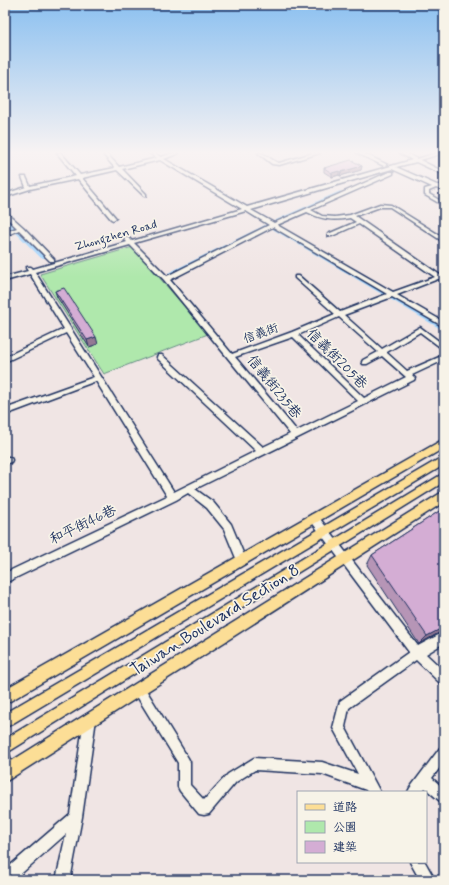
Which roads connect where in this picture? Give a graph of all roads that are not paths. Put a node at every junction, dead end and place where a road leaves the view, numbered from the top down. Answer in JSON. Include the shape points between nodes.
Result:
{"nodes":[{"id":1,"x":93,"y":194,"type":"edge"},
{"id":2,"x":221,"y":194,"type":"edge"},
{"id":3,"x":282,"y":194,"type":"edge"},
{"id":4,"x":300,"y":194,"type":"edge"},
{"id":5,"x":340,"y":194,"type":"edge"},
{"id":6,"x":427,"y":194,"type":"edge"},
{"id":7,"x":444,"y":205,"type":"edge"},
{"id":8,"x":241,"y":206,"type":"junction"},
{"id":9,"x":247,"y":209,"type":"junction"},
{"id":10,"x":307,"y":210,"type":"junction"},
{"id":11,"x":5,"y":213,"type":"edge"},
{"id":12,"x":351,"y":216,"type":"junction"},
{"id":13,"x":113,"y":218,"type":"dead end"},
{"id":14,"x":359,"y":222,"type":"junction"},
{"id":15,"x":273,"y":225,"type":"junction"},
{"id":16,"x":21,"y":228,"type":"junction"},
{"id":17,"x":5,"y":234,"type":"edge"},
{"id":18,"x":330,"y":235,"type":"dead end"},
{"id":19,"x":129,"y":240,"type":"junction"},
{"id":20,"x":444,"y":240,"type":"edge"},
{"id":21,"x":52,"y":260,"type":"junction"},
{"id":22,"x":29,"y":270,"type":"junction"},
{"id":23,"x":5,"y":273,"type":"edge"},
{"id":24,"x":297,"y":277,"type":"dead end"},
{"id":25,"x":442,"y":277,"type":"edge"},
{"id":26,"x":5,"y":279,"type":"edge"},
{"id":27,"x":166,"y":279,"type":"junction"},
{"id":28,"x":392,"y":295,"type":"junction"},
{"id":29,"x":341,"y":314,"type":"junction"},
{"id":30,"x":444,"y":325,"type":"edge"},
{"id":31,"x":67,"y":330,"type":"junction"},
{"id":32,"x":294,"y":334,"type":"junction"},
{"id":33,"x":444,"y":348,"type":"edge"},
{"id":34,"x":383,"y":352,"type":"junction"},
{"id":35,"x":232,"y":356,"type":"junction"},
{"id":36,"x":160,"y":357,"type":"dead end"},
{"id":37,"x":444,"y":357,"type":"edge"},
{"id":38,"x":5,"y":360,"type":"edge"},
{"id":39,"x":365,"y":362,"type":"dead end"},
{"id":40,"x":408,"y":374,"type":"junction"},
{"id":41,"x":98,"y":378,"type":"junction"},
{"id":42,"x":363,"y":402,"type":"junction"},
{"id":43,"x":5,"y":412,"type":"edge"},
{"id":44,"x":296,"y":435,"type":"junction"},
{"id":45,"x":444,"y":443,"type":"edge"},
{"id":46,"x":262,"y":451,"type":"junction"},
{"id":47,"x":444,"y":460,"type":"edge"},
{"id":48,"x":444,"y":477,"type":"edge"},
{"id":49,"x":188,"y":488,"type":"junction"},
{"id":50,"x":444,"y":496,"type":"edge"},
{"id":51,"x":173,"y":497,"type":"junction"},
{"id":52,"x":314,"y":518,"type":"junction"},
{"id":53,"x":324,"y":531,"type":"junction"},
{"id":54,"x":334,"y":545,"type":"junction"},
{"id":55,"x":345,"y":559,"type":"junction"},
{"id":56,"x":241,"y":560,"type":"junction"},
{"id":57,"x":5,"y":578,"type":"edge"},
{"id":58,"x":444,"y":637,"type":"edge"},
{"id":59,"x":417,"y":653,"type":"junction"},
{"id":60,"x":444,"y":679,"type":"edge"},
{"id":61,"x":139,"y":689,"type":"junction"},
{"id":62,"x":5,"y":696,"type":"edge"},
{"id":63,"x":90,"y":719,"type":"junction"},
{"id":64,"x":5,"y":721,"type":"edge"},
{"id":65,"x":5,"y":747,"type":"edge"},
{"id":66,"x":444,"y":752,"type":"edge"},
{"id":67,"x":5,"y":757,"type":"edge"},
{"id":68,"x":6,"y":773,"type":"edge"},
{"id":69,"x":424,"y":779,"type":"junction"},
{"id":70,"x":372,"y":789,"type":"edge"},
{"id":71,"x":415,"y":791,"type":"edge"},
{"id":72,"x":444,"y":797,"type":"edge"},
{"id":73,"x":76,"y":817,"type":"junction"},
{"id":74,"x":418,"y":863,"type":"edge"},
{"id":75,"x":5,"y":878,"type":"edge"},
{"id":76,"x":63,"y":880,"type":"edge"},
{"id":77,"x":428,"y":880,"type":"edge"}],
"edges":[{"from":1,"to":13,"type":"street"},
{"from":2,"to":8,"type":"street"},
{"from":3,"to":8,"type":"street","name":"Zhongzhen Road"},
{"from":4,"to":9,"type":"street","name":"Zhongzhen Road"},
{"from":5,"to":10,"type":"street"},
{"from":6,"to":7,"type":"street"},
{"from":8,"to":9,"type":"street"},
{"from":8,"to":19,"type":"street","name":"Zhongzhen Road"},
{"from":9,"to":15,"type":"street"},
{"from":9,"to":19,"type":"street","name":"Zhongzhen Road"},
{"from":10,"to":12,"type":"street","via":[[321,217],[335,219]]},
{"from":10,"to":15,"type":"street"},
{"from":11,"to":16,"type":"street"},
{"from":12,"to":14,"type":"street"},
{"from":12,"to":20,"type":"street","via":[[380,205],[391,206]]},
{"from":14,"to":18,"type":"street"},
{"from":14,"to":25,"type":"street"},
{"from":15,"to":27,"type":"street"},
{"from":15,"to":28,"type":"street"},
{"from":16,"to":17,"type":"street"},
{"from":16,"to":21,"type":"street"},
{"from":19,"to":21,"type":"street","name":"Zhongzhen Road"},
{"from":19,"to":22,"type":"street","name":"Zhongzhen Road"},
{"from":19,"to":27,"type":"street","name":"信義街"},
{"from":21,"to":22,"type":"street","name":"Zhongzhen Road"},
{"from":22,"to":23,"type":"street","name":"Zhongzhen Road"},
{"from":22,"to":26,"type":"street","name":"Zhongzhen Road"},
{"from":22,"to":31,"type":"street"},
{"from":24,"to":29,"type":"street"},
{"from":25,"to":28,"type":"street","name":"信義街"},
{"from":27,"to":35,"type":"street","name":"信義街"},
{"from":28,"to":29,"type":"street","name":"信義街"},
{"from":28,"to":30,"type":"street"},
{"from":29,"to":32,"type":"street","name":"信義街"},
{"from":29,"to":34,"type":"street"},
{"from":31,"to":38,"type":"street"},
{"from":31,"to":41,"type":"street"},
{"from":32,"to":35,"type":"street","name":"信義街"},
{"from":32,"to":42,"type":"street","name":"信義街205巷"},
{"from":33,"to":34,"type":"street","via":[[420,329]]},
{"from":34,"to":39,"type":"street"},
{"from":34,"to":40,"type":"street"},
{"from":35,"to":44,"type":"street","name":"信義街235巷"},
{"from":36,"to":46,"type":"street"},
{"from":37,"to":40,"type":"street"},
{"from":40,"to":42,"type":"street","name":"和平街46巷","via":[[411,378]]},
{"from":41,"to":43,"type":"street"},
{"from":41,"to":51,"type":"street"},
{"from":42,"to":44,"type":"street","name":"和平街46巷"},
{"from":44,"to":46,"type":"street","name":"和平街46巷"},
{"from":45,"to":52,"type":"main road"},
{"from":46,"to":49,"type":"street","name":"和平街46巷"},
{"from":47,"to":53,"type":"main road","name":"Taiwan Boulevard Section 8"},
{"from":48,"to":54,"type":"main road","name":"Taiwan Boulevard Section 8"},
{"from":49,"to":51,"type":"street","name":"和平街46巷"},
{"from":49,"to":56,"type":"street","via":[[210,505],[228,527]]},
{"from":50,"to":55,"type":"main road","name":"Taiwan Boulevard Section 8"},
{"from":51,"to":57,"type":"street","name":"和平街46巷"},
{"from":52,"to":53,"type":"street"},
{"from":52,"to":56,"type":"main road"},
{"from":53,"to":54,"type":"street"},
{"from":53,"to":64,"type":"main road","name":"Taiwan Boulevard Section 8"},
{"from":54,"to":55,"type":"street"},
{"from":54,"to":65,"type":"main road","name":"Taiwan Boulevard Section 8"},
{"from":55,"to":59,"type":"street"},
{"from":55,"to":61,"type":"main road","name":"Taiwan Boulevard Section 8"},
{"from":56,"to":62,"type":"main road"},
{"from":58,"to":59,"type":"street"},
{"from":59,"to":60,"type":"street"},
{"from":59,"to":70,"type":"street","via":[[344,705],[339,728]]},
{"from":61,"to":63,"type":"main road","name":"Taiwan Boulevard Section 8"},
{"from":61,"to":70,"type":"street","via":[[184,762],[184,787],[204,809],[232,778],[254,764],[322,768]]},
{"from":63,"to":68,"type":"main road","name":"Taiwan Boulevard Section 8"},
{"from":63,"to":73,"type":"street"},
{"from":66,"to":69,"type":"street"},
{"from":67,"to":68,"type":"street"},
{"from":69,"to":71,"type":"street"},
{"from":69,"to":72,"type":"street"},
{"from":73,"to":75,"type":"street"},
{"from":73,"to":76,"type":"street"},
{"from":74,"to":77,"type":"street"}]}
